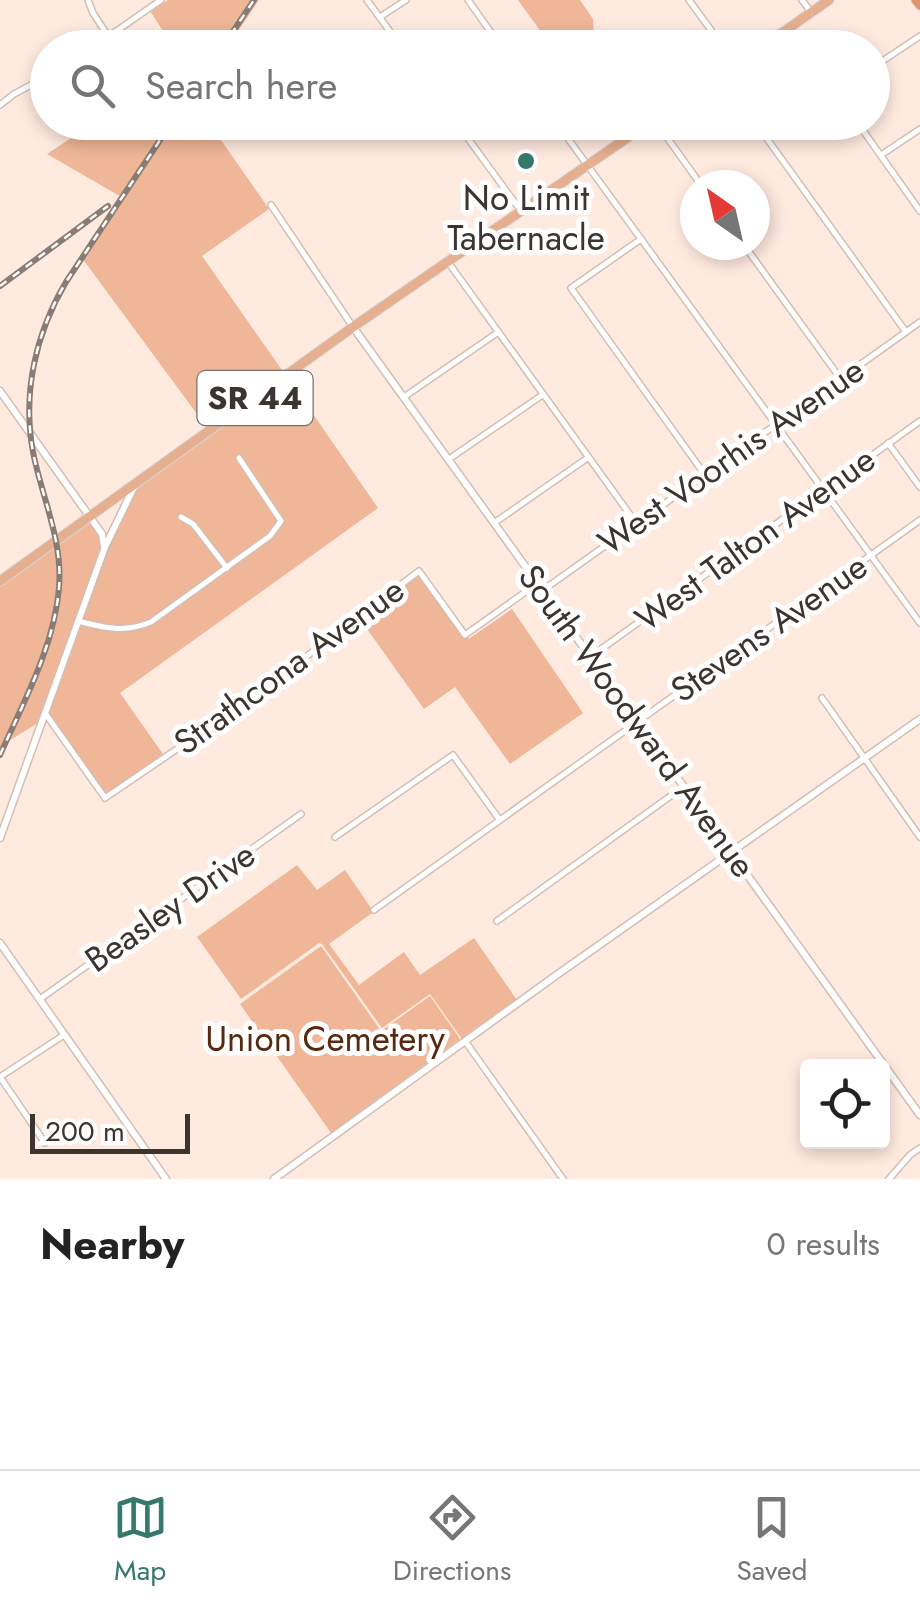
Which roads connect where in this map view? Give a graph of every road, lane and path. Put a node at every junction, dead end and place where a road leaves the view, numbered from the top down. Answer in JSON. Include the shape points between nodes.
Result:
{"nodes":[{"id":1,"x":88,"y":0,"type":"edge"},
{"id":2,"x":161,"y":0,"type":"edge"},
{"id":3,"x":367,"y":0,"type":"edge"},
{"id":4,"x":406,"y":0,"type":"edge"},
{"id":5,"x":468,"y":0,"type":"edge"},
{"id":6,"x":689,"y":0,"type":"edge"},
{"id":7,"x":802,"y":0,"type":"edge"},
{"id":8,"x":829,"y":0,"type":"edge"},
{"id":9,"x":811,"y":12,"type":"junction"},
{"id":10,"x":380,"y":17,"type":"junction"},
{"id":11,"x":789,"y":27,"type":"junction"},
{"id":12,"x":104,"y":30,"type":"edge"},
{"id":13,"x":117,"y":30,"type":"edge"},
{"id":14,"x":389,"y":30,"type":"edge"},
{"id":15,"x":489,"y":30,"type":"edge"},
{"id":16,"x":711,"y":30,"type":"edge"},
{"id":17,"x":785,"y":30,"type":"edge"},
{"id":18,"x":791,"y":30,"type":"edge"},
{"id":19,"x":920,"y":36,"type":"edge"},
{"id":20,"x":890,"y":56,"type":"edge"},
{"id":21,"x":30,"y":86,"type":"edge"},
{"id":22,"x":0,"y":106,"type":"edge"},
{"id":23,"x":920,"y":130,"type":"edge"},
{"id":24,"x":469,"y":140,"type":"edge"},
{"id":25,"x":569,"y":140,"type":"edge"},
{"id":26,"x":626,"y":140,"type":"edge"},
{"id":27,"x":667,"y":140,"type":"edge"},
{"id":28,"x":769,"y":140,"type":"edge"},
{"id":29,"x":870,"y":140,"type":"edge"},
{"id":30,"x":881,"y":156,"type":"junction"},
{"id":31,"x":587,"y":166,"type":"junction"},
{"id":32,"x":690,"y":170,"type":"edge"},
{"id":33,"x":271,"y":205,"type":"dead end"},
{"id":34,"x":920,"y":211,"type":"edge"},
{"id":35,"x":521,"y":212,"type":"junction"},
{"id":36,"x":640,"y":239,"type":"junction"},
{"id":37,"x":755,"y":260,"type":"edge"},
{"id":38,"x":448,"y":262,"type":"junction"},
{"id":39,"x":920,"y":322,"type":"edge"},
{"id":40,"x":353,"y":327,"type":"junction"},
{"id":41,"x":906,"y":332,"type":"junction"},
{"id":42,"x":496,"y":333,"type":"junction"},
{"id":43,"x":840,"y":378,"type":"junction"},
{"id":44,"x":0,"y":391,"type":"edge"},
{"id":45,"x":542,"y":396,"type":"junction"},
{"id":46,"x":404,"y":397,"type":"junction"},
{"id":47,"x":920,"y":421,"type":"edge"},
{"id":48,"x":774,"y":425,"type":"junction"},
{"id":49,"x":888,"y":443,"type":"junction"},
{"id":50,"x":239,"y":458,"type":"dead end"},
{"id":51,"x":588,"y":458,"type":"junction"},
{"id":52,"x":449,"y":460,"type":"junction"},
{"id":53,"x":704,"y":475,"type":"junction"},
{"id":54,"x":136,"y":485,"type":"junction"},
{"id":55,"x":920,"y":487,"type":"edge"},
{"id":56,"x":822,"y":490,"type":"junction"},
{"id":57,"x":90,"y":517,"type":"junction"},
{"id":58,"x":182,"y":517,"type":"dead end"},
{"id":59,"x":920,"y":520,"type":"edge"},
{"id":60,"x":494,"y":522,"type":"junction"},
{"id":61,"x":636,"y":524,"type":"junction"},
{"id":62,"x":105,"y":547,"type":"junction"},
{"id":63,"x":870,"y":555,"type":"junction"},
{"id":64,"x":227,"y":568,"type":"junction"},
{"id":65,"x":0,"y":582,"type":"edge"},
{"id":66,"x":540,"y":586,"type":"junction"},
{"id":67,"x":919,"y":619,"type":"edge"},
{"id":68,"x":78,"y":621,"type":"junction"},
{"id":69,"x":590,"y":657,"type":"junction"},
{"id":70,"x":822,"y":698,"type":"dead end"},
{"id":71,"x":44,"y":714,"type":"junction"},
{"id":72,"x":920,"y":719,"type":"edge"},
{"id":73,"x":636,"y":722,"type":"junction"},
{"id":74,"x":864,"y":759,"type":"junction"},
{"id":75,"x":683,"y":787,"type":"junction"},
{"id":76,"x":301,"y":814,"type":"dead end"},
{"id":77,"x":500,"y":820,"type":"junction"},
{"id":78,"x":920,"y":836,"type":"edge"},
{"id":79,"x":336,"y":837,"type":"dead end"},
{"id":80,"x":0,"y":838,"type":"edge"},
{"id":81,"x":730,"y":853,"type":"junction"},
{"id":82,"x":374,"y":910,"type":"dead end"},
{"id":83,"x":497,"y":921,"type":"dead end"},
{"id":84,"x":0,"y":943,"type":"edge"},
{"id":85,"x":40,"y":999,"type":"junction"},
{"id":86,"x":64,"y":1035,"type":"junction"},
{"id":87,"x":465,"y":1041,"type":"junction"},
{"id":88,"x":920,"y":1116,"type":"edge"},
{"id":89,"x":46,"y":1143,"type":"dead end"},
{"id":90,"x":920,"y":1148,"type":"edge"},
{"id":91,"x":166,"y":1179,"type":"edge"},
{"id":92,"x":274,"y":1179,"type":"edge"},
{"id":93,"x":563,"y":1179,"type":"edge"},
{"id":94,"x":889,"y":1179,"type":"edge"}],
"edges":[{"from":1,"to":12,"type":"street"},
{"from":2,"to":13,"type":"street"},
{"from":3,"to":10,"type":"street"},
{"from":4,"to":10,"type":"street"},
{"from":5,"to":15,"type":"street"},
{"from":6,"to":16,"type":"street"},
{"from":7,"to":9,"type":"street"},
{"from":8,"to":9,"type":"main road"},
{"from":9,"to":11,"type":"main road"},
{"from":10,"to":14,"type":"street"},
{"from":11,"to":17,"type":"main road"},
{"from":11,"to":18,"type":"street"},
{"from":19,"to":20,"type":"street"},
{"from":21,"to":22,"type":"street"},
{"from":23,"to":30,"type":"street"},
{"from":24,"to":35,"type":"street"},
{"from":25,"to":31,"type":"street"},
{"from":26,"to":31,"type":"main road","number":"SR 44"},
{"from":27,"to":32,"type":"street"},
{"from":28,"to":41,"type":"street"},
{"from":29,"to":30,"type":"street"},
{"from":30,"to":34,"type":"street"},
{"from":31,"to":35,"type":"main road","number":"SR 44"},
{"from":31,"to":36,"type":"street"},
{"from":33,"to":40,"type":"street"},
{"from":35,"to":38,"type":"main road","number":"SR 44"},
{"from":36,"to":48,"type":"street"},
{"from":36,"to":53,"type":"street","via":[[571,288]]},
{"from":37,"to":43,"type":"street"},
{"from":38,"to":40,"type":"main road","number":"SR 44"},
{"from":38,"to":42,"type":"street"},
{"from":39,"to":41,"type":"street","name":"West Voorhis Avenue"},
{"from":40,"to":46,"type":"street","name":"South Woodward Avenue"},
{"from":40,"to":54,"type":"main road","number":"SR 44"},
{"from":41,"to":43,"type":"street","name":"West Voorhis Avenue"},
{"from":42,"to":45,"type":"street"},
{"from":42,"to":46,"type":"street"},
{"from":43,"to":48,"type":"street","name":"West Voorhis Avenue"},
{"from":44,"to":57,"type":"street"},
{"from":45,"to":51,"type":"street"},
{"from":45,"to":52,"type":"street"},
{"from":46,"to":52,"type":"street","name":"South Woodward Avenue"},
{"from":47,"to":49,"type":"street","name":"West Talton Avenue"},
{"from":48,"to":53,"type":"street","name":"West Voorhis Avenue"},
{"from":48,"to":56,"type":"street"},
{"from":49,"to":55,"type":"street"},
{"from":49,"to":56,"type":"street","name":"West Talton Avenue"},
{"from":50,"to":64,"type":"street","via":[[281,520]]},
{"from":51,"to":60,"type":"street"},
{"from":51,"to":61,"type":"street"},
{"from":52,"to":60,"type":"street","name":"South Woodward Avenue"},
{"from":53,"to":61,"type":"street","name":"West Voorhis Avenue"},
{"from":54,"to":57,"type":"main road","number":"SR 44"},
{"from":54,"to":62,"type":"street"},
{"from":56,"to":63,"type":"street"},
{"from":56,"to":69,"type":"street","name":"West Talton Avenue"},
{"from":57,"to":62,"type":"street"},
{"from":57,"to":65,"type":"main road","number":"SR 44"},
{"from":58,"to":64,"type":"street"},
{"from":59,"to":63,"type":"street","name":"Stevens Avenue"},
{"from":60,"to":66,"type":"street","name":"South Woodward Avenue"},
{"from":61,"to":66,"type":"street","name":"West Voorhis Avenue"},
{"from":62,"to":68,"type":"street"},
{"from":63,"to":67,"type":"street"},
{"from":63,"to":73,"type":"street","name":"Stevens Avenue"},
{"from":64,"to":68,"type":"street","via":[[137,628],[110,630]]},
{"from":66,"to":69,"type":"street","name":"South Woodward Avenue"},
{"from":66,"to":71,"type":"street","name":"Strathcona Avenue","via":[[465,635],[419,571],[105,798]]},
{"from":68,"to":71,"type":"street"},
{"from":69,"to":73,"type":"street","name":"South Woodward Avenue"},
{"from":70,"to":74,"type":"street"},
{"from":71,"to":80,"type":"street"},
{"from":72,"to":74,"type":"street"},
{"from":73,"to":75,"type":"street","name":"South Woodward Avenue"},
{"from":73,"to":77,"type":"street","name":"Stevens Avenue"},
{"from":74,"to":78,"type":"street"},
{"from":74,"to":81,"type":"street"},
{"from":75,"to":81,"type":"street","name":"South Woodward Avenue"},
{"from":75,"to":83,"type":"street"},
{"from":76,"to":85,"type":"street","name":"Beasley Drive"},
{"from":77,"to":79,"type":"street","via":[[453,755]]},
{"from":77,"to":82,"type":"street","name":"Stevens Avenue"},
{"from":81,"to":87,"type":"street"},
{"from":81,"to":88,"type":"street","name":"South Woodward Avenue"},
{"from":84,"to":85,"type":"street"},
{"from":85,"to":86,"type":"street"},
{"from":86,"to":89,"type":"street","via":[[0,1076]]},
{"from":86,"to":91,"type":"street"},
{"from":87,"to":92,"type":"street"},
{"from":87,"to":93,"type":"street"},
{"from":90,"to":94,"type":"street"}]}
